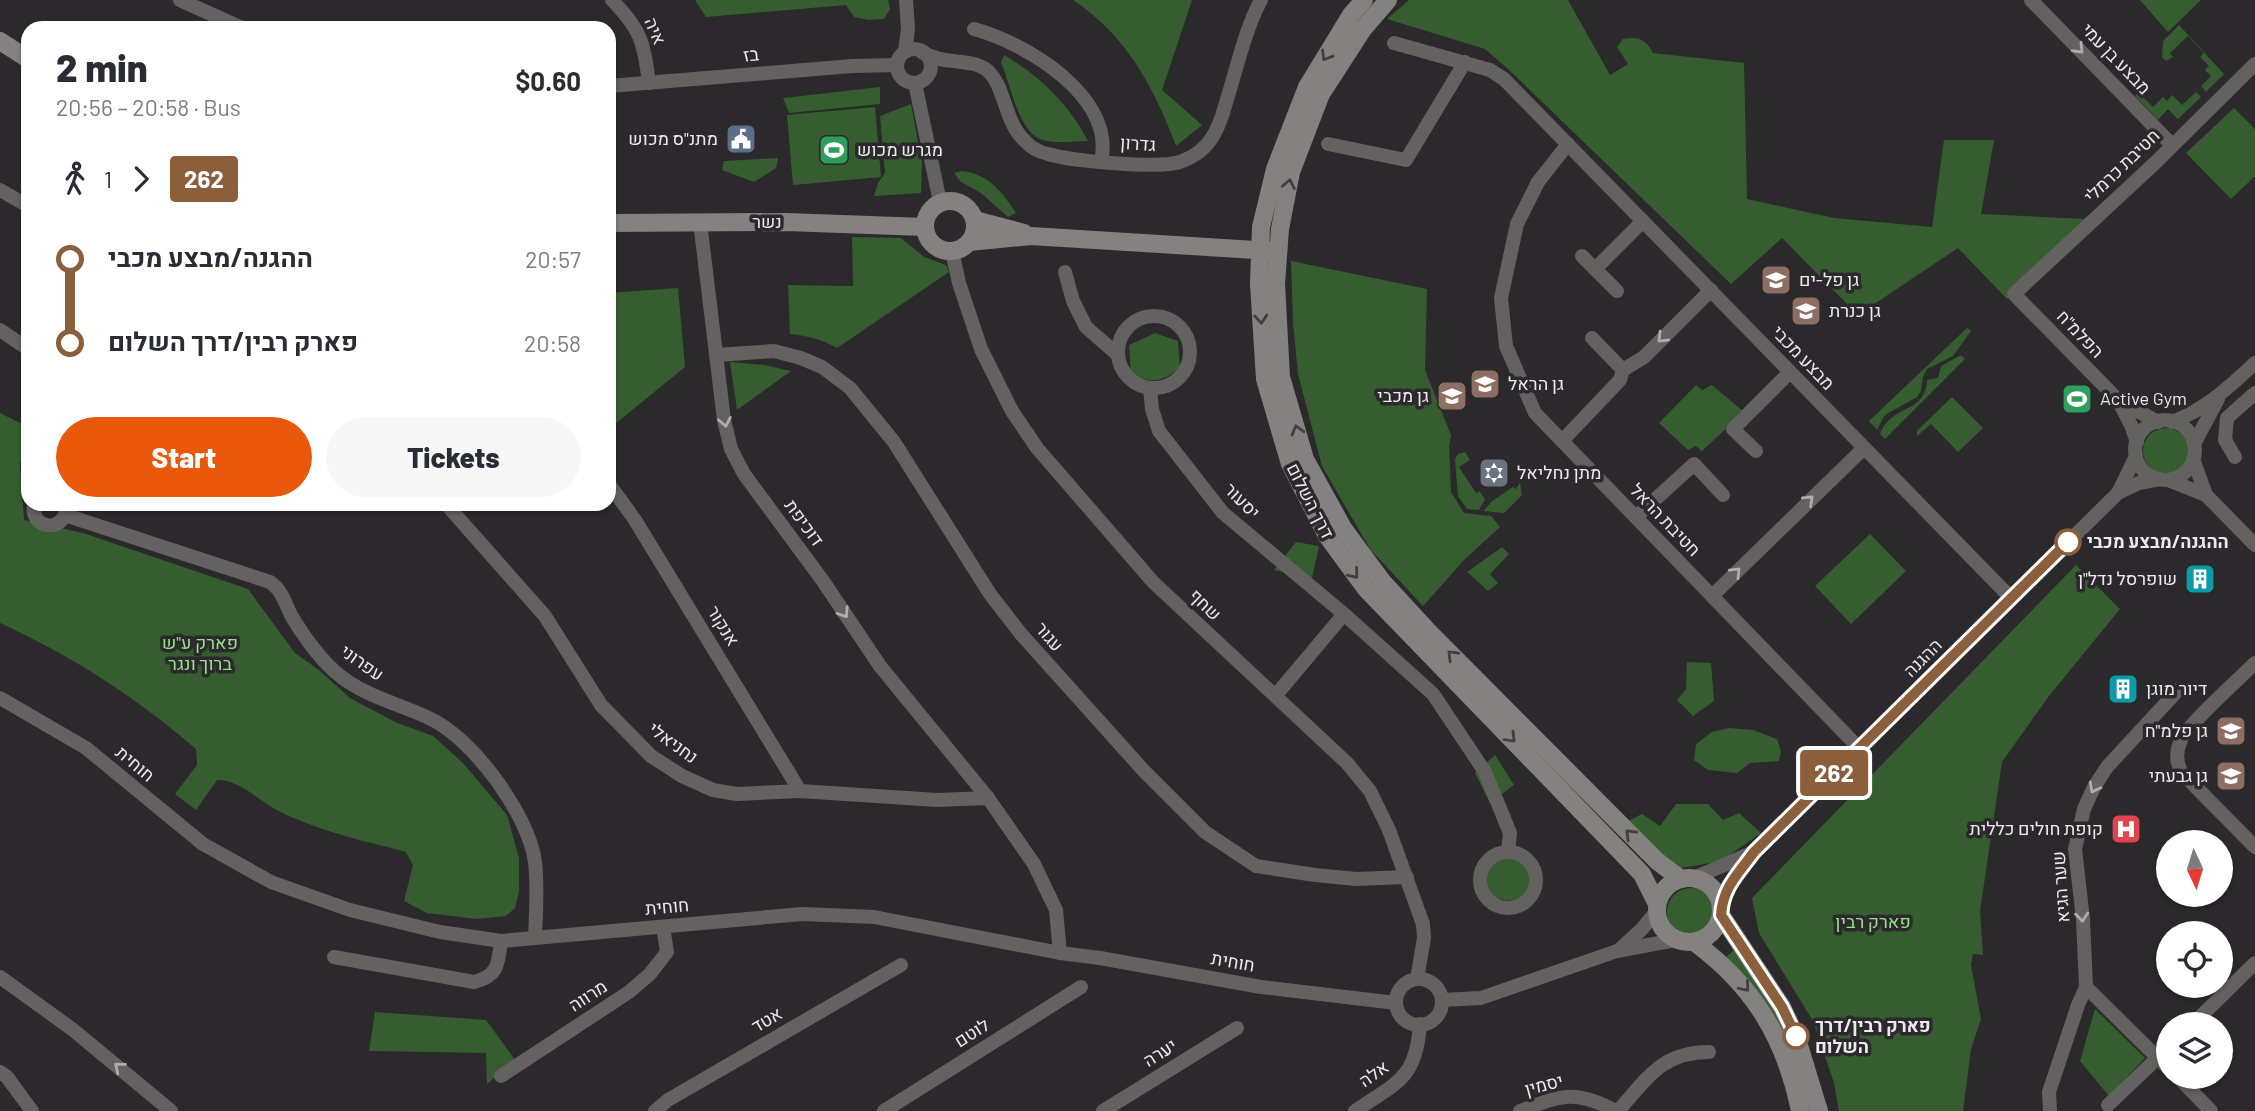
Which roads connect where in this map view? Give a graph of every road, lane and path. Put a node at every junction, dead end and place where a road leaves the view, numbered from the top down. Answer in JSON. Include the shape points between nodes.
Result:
{"nodes":[{"id":1,"x":180,"y":0,"type":"edge"},
{"id":2,"x":612,"y":0,"type":"edge"},
{"id":3,"x":906,"y":0,"type":"edge"},
{"id":4,"x":1261,"y":0,"type":"edge"},
{"id":5,"x":1364,"y":0,"type":"edge"},
{"id":6,"x":1388,"y":0,"type":"edge"},
{"id":7,"x":2031,"y":0,"type":"edge"},
{"id":8,"x":226,"y":21,"type":"edge"},
{"id":9,"x":908,"y":29,"type":"junction"},
{"id":10,"x":974,"y":29,"type":"dead end"},
{"id":11,"x":0,"y":41,"type":"edge"},
{"id":12,"x":1394,"y":43,"type":"dead end"},
{"id":13,"x":921,"y":52,"type":"junction"},
{"id":14,"x":21,"y":54,"type":"edge"},
{"id":15,"x":901,"y":58,"type":"junction"},
{"id":16,"x":954,"y":62,"type":"junction"},
{"id":17,"x":1465,"y":62,"type":"junction"},
{"id":18,"x":2255,"y":64,"type":"edge"},
{"id":19,"x":921,"y":79,"type":"junction"},
{"id":20,"x":649,"y":83,"type":"junction"},
{"id":21,"x":616,"y":85,"type":"edge"},
{"id":22,"x":1328,"y":144,"type":"dead end"},
{"id":23,"x":1567,"y":144,"type":"junction"},
{"id":24,"x":2172,"y":145,"type":"junction"},
{"id":25,"x":1101,"y":161,"type":"junction"},
{"id":26,"x":0,"y":190,"type":"edge"},
{"id":27,"x":21,"y":202,"type":"edge"},
{"id":28,"x":940,"y":202,"type":"junction"},
{"id":29,"x":975,"y":220,"type":"junction"},
{"id":30,"x":700,"y":222,"type":"junction"},
{"id":31,"x":1643,"y":222,"type":"junction"},
{"id":32,"x":616,"y":223,"type":"edge"},
{"id":33,"x":925,"y":227,"type":"junction"},
{"id":34,"x":1031,"y":236,"type":"junction"},
{"id":35,"x":969,"y":242,"type":"junction"},
{"id":36,"x":1259,"y":250,"type":"junction"},
{"id":37,"x":952,"y":251,"type":"junction"},
{"id":38,"x":1278,"y":251,"type":"junction"},
{"id":39,"x":1582,"y":256,"type":"dead end"},
{"id":40,"x":1595,"y":269,"type":"junction"},
{"id":41,"x":1065,"y":272,"type":"dead end"},
{"id":42,"x":1617,"y":290,"type":"dead end"},
{"id":43,"x":1711,"y":290,"type":"junction"},
{"id":44,"x":2014,"y":294,"type":"joint"},
{"id":45,"x":0,"y":330,"type":"edge"},
{"id":46,"x":1592,"y":338,"type":"dead end"},
{"id":47,"x":21,"y":344,"type":"edge"},
{"id":48,"x":716,"y":355,"type":"junction"},
{"id":49,"x":1118,"y":355,"type":"junction"},
{"id":50,"x":2255,"y":363,"type":"edge"},
{"id":51,"x":1623,"y":370,"type":"junction"},
{"id":52,"x":1790,"y":372,"type":"junction"},
{"id":53,"x":1150,"y":388,"type":"junction"},
{"id":54,"x":2255,"y":393,"type":"edge"},
{"id":55,"x":2220,"y":396,"type":"junction"},
{"id":56,"x":2118,"y":400,"type":"junction"},
{"id":57,"x":2165,"y":422,"type":"junction"},
{"id":58,"x":1562,"y":441,"type":"junction"},
{"id":59,"x":1863,"y":449,"type":"junction"},
{"id":60,"x":2136,"y":449,"type":"junction"},
{"id":61,"x":1756,"y":451,"type":"dead end"},
{"id":62,"x":2193,"y":451,"type":"junction"},
{"id":63,"x":2235,"y":457,"type":"dead end"},
{"id":64,"x":2164,"y":480,"type":"junction"},
{"id":65,"x":2118,"y":493,"type":"junction"},
{"id":66,"x":616,"y":494,"type":"edge"},
{"id":67,"x":1723,"y":495,"type":"dead end"},
{"id":68,"x":2206,"y":495,"type":"junction"},
{"id":69,"x":34,"y":511,"type":"edge"},
{"id":70,"x":64,"y":511,"type":"edge"},
{"id":71,"x":68,"y":511,"type":"edge"},
{"id":72,"x":452,"y":511,"type":"edge"},
{"id":73,"x":1636,"y":517,"type":"junction"},
{"id":74,"x":2255,"y":545,"type":"edge"},
{"id":75,"x":1712,"y":596,"type":"junction"},
{"id":76,"x":2011,"y":598,"type":"junction"},
{"id":77,"x":1344,"y":614,"type":"junction"},
{"id":78,"x":2255,"y":663,"type":"edge"},
{"id":79,"x":2179,"y":690,"type":"dead end"},
{"id":80,"x":1276,"y":695,"type":"junction"},
{"id":81,"x":0,"y":698,"type":"edge"},
{"id":82,"x":1859,"y":748,"type":"junction"},
{"id":83,"x":800,"y":791,"type":"junction"},
{"id":84,"x":988,"y":798,"type":"junction"},
{"id":85,"x":2255,"y":847,"type":"edge"},
{"id":86,"x":1508,"y":851,"type":"junction"},
{"id":87,"x":1754,"y":852,"type":"junction"},
{"id":88,"x":1407,"y":877,"type":"junction"},
{"id":89,"x":1688,"y":878,"type":"junction"},
{"id":90,"x":1656,"y":908,"type":"junction"},
{"id":91,"x":1721,"y":910,"type":"junction"},
{"id":92,"x":663,"y":927,"type":"junction"},
{"id":93,"x":535,"y":936,"type":"junction"},
{"id":94,"x":1675,"y":940,"type":"junction"},
{"id":95,"x":501,"y":941,"type":"junction"},
{"id":96,"x":1694,"y":943,"type":"junction"},
{"id":97,"x":1617,"y":951,"type":"junction"},
{"id":98,"x":1060,"y":953,"type":"junction"},
{"id":99,"x":334,"y":957,"type":"dead end"},
{"id":100,"x":2255,"y":963,"type":"edge"},
{"id":101,"x":901,"y":965,"type":"dead end"},
{"id":102,"x":0,"y":977,"type":"edge"},
{"id":103,"x":1417,"y":979,"type":"junction"},
{"id":104,"x":1082,"y":987,"type":"dead end"},
{"id":105,"x":2086,"y":987,"type":"junction"},
{"id":106,"x":1442,"y":1000,"type":"junction"},
{"id":107,"x":1396,"y":1003,"type":"junction"},
{"id":108,"x":2205,"y":1012,"type":"edge"},
{"id":109,"x":1420,"y":1024,"type":"junction"},
{"id":110,"x":1237,"y":1028,"type":"dead end"},
{"id":111,"x":2156,"y":1050,"type":"edge"},
{"id":112,"x":1709,"y":1052,"type":"dead end"},
{"id":113,"x":2156,"y":1065,"type":"edge"},
{"id":114,"x":0,"y":1072,"type":"edge"},
{"id":115,"x":501,"y":1076,"type":"dead end"},
{"id":116,"x":2190,"y":1089,"type":"edge"},
{"id":117,"x":2108,"y":1105,"type":"dead end"},
{"id":118,"x":32,"y":1111,"type":"edge"},
{"id":119,"x":171,"y":1111,"type":"edge"},
{"id":120,"x":655,"y":1111,"type":"edge"},
{"id":121,"x":884,"y":1111,"type":"edge"},
{"id":122,"x":1103,"y":1111,"type":"edge"},
{"id":123,"x":1355,"y":1111,"type":"edge"},
{"id":124,"x":1520,"y":1111,"type":"edge"},
{"id":125,"x":1617,"y":1111,"type":"edge"},
{"id":126,"x":1800,"y":1111,"type":"edge"},
{"id":127,"x":1819,"y":1111,"type":"edge"},
{"id":128,"x":2050,"y":1111,"type":"edge"},
{"id":129,"x":2211,"y":1111,"type":"edge"}],
"edges":[{"from":1,"to":8,"type":"street"},
{"from":2,"to":20,"type":"street","name":"איה","via":[[632,21],[645,46]]},
{"from":3,"to":9,"type":"street"},
{"from":4,"to":25,"type":"street","name":"גדרון","via":[[1218,127],[1202,149],[1171,164]]},
{"from":5,"to":36,"type":"street","name":"דרך השלום","one_way":true,"via":[[1307,87],[1275,169]]},
{"from":38,"to":6,"type":"street","name":"דרך השלום","one_way":true,"via":[[1291,172],[1321,94],[1363,29]]},
{"from":7,"to":24,"type":"street","name":"מבצע בן עמי","one_way":true},
{"from":9,"to":13,"type":"street"},
{"from":9,"to":15,"type":"street"},
{"from":10,"to":25,"type":"street","via":[[1027,51],[1073,86],[1098,124],[1103,141]]},
{"from":11,"to":14,"type":"street"},
{"from":12,"to":17,"type":"street"},
{"from":13,"to":15,"type":"street","via":[[910,50]]},
{"from":13,"to":16,"type":"street","name":"גדרון"},
{"from":13,"to":19,"type":"street","via":[[930,64]]},
{"from":15,"to":19,"type":"street","via":[[901,77],[907,82]]},
{"from":15,"to":20,"type":"street","name":"בז"},
{"from":16,"to":19,"type":"street"},
{"from":16,"to":25,"type":"street","name":"גדרון","via":[[988,71],[1011,123],[1031,147],[1054,156]]},
{"from":17,"to":22,"type":"street","via":[[1406,160]]},
{"from":17,"to":23,"type":"street","via":[[1504,79]]},
{"from":18,"to":24,"type":"street","name":"חטיבת כרמלי"},
{"from":19,"to":28,"type":"street"},
{"from":20,"to":21,"type":"street","name":"בז"},
{"from":23,"to":31,"type":"street","name":"מבצע מכבי"},
{"from":23,"to":58,"type":"street","name":"חטיבת הראל","via":[[1538,182],[1517,224],[1501,298],[1506,346],[1535,413]]},
{"from":24,"to":44,"type":"street","name":"חטיבת כרמלי"},
{"from":26,"to":27,"type":"street"},
{"from":28,"to":29,"type":"street","via":[[964,204]]},
{"from":28,"to":33,"type":"street","via":[[928,212]]},
{"from":29,"to":34,"type":"street"},
{"from":29,"to":35,"type":"street"},
{"from":30,"to":32,"type":"street","name":"נשר"},
{"from":30,"to":33,"type":"street","name":"נשר"},
{"from":30,"to":48,"type":"street","name":"דוכיפת"},
{"from":31,"to":40,"type":"street"},
{"from":31,"to":43,"type":"street","name":"מבצע מכבי"},
{"from":33,"to":37,"type":"street","via":[[933,245]]},
{"from":34,"to":35,"type":"street"},
{"from":34,"to":36,"type":"street"},
{"from":35,"to":37,"type":"street"},
{"from":36,"to":38,"type":"street"},
{"from":36,"to":90,"type":"street","name":"דרך השלום","one_way":true,"via":[[1265,379],[1290,464],[1327,536],[1366,589],[1642,874]]},
{"from":37,"to":80,"type":"street","name":"שחף","via":[[981,349],[1012,411],[1037,448],[1153,582]]},
{"from":89,"to":38,"type":"street","name":"דרך השלום","one_way":true,"via":[[1657,861],[1429,632],[1382,581],[1343,528],[1305,459],[1281,377]]},
{"from":39,"to":40,"type":"street"},
{"from":40,"to":42,"type":"street"},
{"from":41,"to":49,"type":"street","via":[[1086,327]]},
{"from":43,"to":51,"type":"street","one_way":true,"via":[[1644,357]]},
{"from":43,"to":52,"type":"street","name":"מבצע מכבי"},
{"from":44,"to":56,"type":"street","name":"הפלמ\"ח"},
{"from":45,"to":47,"type":"street"},
{"from":46,"to":51,"type":"street"},
{"from":48,"to":84,"type":"street","name":"דוכיפת","one_way":true,"via":[[723,420],[744,474],[880,666]]},
{"from":48,"to":88,"type":"street","name":"עגור","via":[[788,354],[822,367],[850,388],[894,442],[989,594],[1144,771],[1205,832],[1256,866],[1356,879]]},
{"from":49,"to":53,"type":"street","via":[[1127,377]]},
{"from":49,"to":53,"type":"street","via":[[1126,328],[1139,318],[1152,315],[1179,324],[1188,337],[1189,365],[1170,386]]},
{"from":50,"to":55,"type":"street"},
{"from":51,"to":58,"type":"street","via":[[1620,380]]},
{"from":52,"to":59,"type":"street","name":"מבצע מכבי"},
{"from":52,"to":61,"type":"street","via":[[1733,429]]},
{"from":53,"to":77,"type":"street","name":"יסעור","via":[[1159,431],[1223,513]]},
{"from":54,"to":63,"type":"street","via":[[2227,418],[2225,440]]},
{"from":55,"to":57,"type":"street","via":[[2189,415]]},
{"from":55,"to":62,"type":"street"},
{"from":56,"to":57,"type":"street","name":"הפלמ\"ח"},
{"from":56,"to":60,"type":"street","name":"הפלמ\"ח","via":[[2131,425]]},
{"from":57,"to":60,"type":"street","via":[[2142,431]]},
{"from":57,"to":62,"type":"street","via":[[2190,434]]},
{"from":58,"to":73,"type":"street","name":"חטיבת הראל"},
{"from":75,"to":59,"type":"street","one_way":true},
{"from":59,"to":76,"type":"street","name":"מבצע מכבי"},
{"from":60,"to":64,"type":"street","via":[[2144,472]]},
{"from":60,"to":65,"type":"street","name":"ההגנה"},
{"from":62,"to":64,"type":"street","via":[[2183,474]]},
{"from":62,"to":68,"type":"street"},
{"from":64,"to":65,"type":"street","name":"ההגנה","via":[[2139,483]]},
{"from":64,"to":68,"type":"street"},
{"from":65,"to":76,"type":"street","name":"ההגנה"},
{"from":66,"to":83,"type":"street","name":"אנקור"},
{"from":67,"to":73,"type":"street","via":[[1694,464]]},
{"from":68,"to":74,"type":"street"},
{"from":69,"to":70,"type":"street","name":"עפרוני","via":[[41,524],[52,526]]},
{"from":71,"to":93,"type":"street","name":"עפרוני","via":[[270,582],[279,588],[315,651],[339,675],[455,733],[481,761],[527,830],[534,860]]},
{"from":72,"to":83,"type":"street","name":"נחניאלי","via":[[545,616],[601,705],[650,756],[712,790]]},
{"from":73,"to":75,"type":"street","name":"חטיבת הראל"},
{"from":75,"to":82,"type":"street","name":"חטיבת הראל"},
{"from":76,"to":82,"type":"street","name":"ההגנה"},
{"from":77,"to":80,"type":"street"},
{"from":77,"to":86,"type":"street","name":"יסעור","via":[[1433,694],[1485,772],[1510,833]]},
{"from":78,"to":85,"type":"street","via":[[2182,737],[2178,755],[2182,773]]},
{"from":79,"to":105,"type":"street","name":"שער הגיא","one_way":true,"via":[[2106,766],[2084,809],[2075,849]]},
{"from":80,"to":88,"type":"street","name":"שחף","via":[[1370,791]]},
{"from":81,"to":95,"type":"street","name":"חוחית","via":[[86,748],[203,844],[271,882],[351,910],[440,932]]},
{"from":82,"to":87,"type":"street","name":"ההגנה"},
{"from":83,"to":84,"type":"street","name":"נחניאלי","via":[[937,800]]},
{"from":84,"to":98,"type":"street","name":"דוכיפת","via":[[1034,864],[1056,910]]},
{"from":86,"to":86,"type":"street","via":[[1486,861],[1479,883],[1491,903],[1511,908],[1530,898],[1536,879],[1528,860]]},
{"from":87,"to":89,"type":"street","name":"ההגנה"},
{"from":87,"to":91,"type":"street","name":"ההגנה","via":[[1728,886]]},
{"from":88,"to":103,"type":"street","name":"שחף","via":[[1423,924]]},
{"from":89,"to":90,"type":"street","via":[[1665,888]]},
{"from":89,"to":91,"type":"street","via":[[1702,880],[1714,890]]},
{"from":90,"to":94,"type":"street","via":[[1661,928]]},
{"from":90,"to":97,"type":"street","via":[[1641,930]]},
{"from":91,"to":96,"type":"street","via":[[1712,933]]},
{"from":91,"to":127,"type":"street","via":[[1782,1007]]},
{"from":92,"to":93,"type":"street","name":"חוחית"},
{"from":92,"to":98,"type":"street","name":"חוחית","via":[[802,914],[874,917]]},
{"from":92,"to":115,"type":"street","name":"מרווה","via":[[667,952],[650,974]]},
{"from":93,"to":95,"type":"street","name":"חוחית"},
{"from":94,"to":96,"type":"street"},
{"from":94,"to":97,"type":"street"},
{"from":95,"to":99,"type":"street","via":[[498,966],[487,979],[474,982]]},
{"from":96,"to":126,"type":"street","one_way":true,"via":[[1736,977],[1762,1011],[1780,1046]]},
{"from":97,"to":106,"type":"street","via":[[1481,998]]},
{"from":98,"to":107,"type":"street","name":"חוחית","via":[[1261,987]]},
{"from":100,"to":108,"type":"street"},
{"from":101,"to":120,"type":"street","name":"אטד"},
{"from":119,"to":102,"type":"street","one_way":true},
{"from":103,"to":106,"type":"street","via":[[1436,987]]},
{"from":103,"to":107,"type":"street","via":[[1404,984]]},
{"from":104,"to":121,"type":"street","name":"לוטם"},
{"from":105,"to":111,"type":"street"},
{"from":105,"to":128,"type":"street","name":"שער הגיא","via":[[2049,1092]]},
{"from":106,"to":109,"type":"street","via":[[1434,1019]]},
{"from":107,"to":109,"type":"street","via":[[1407,1021]]},
{"from":109,"to":123,"type":"street","name":"אלה","via":[[1419,1046],[1404,1077]]},
{"from":110,"to":122,"type":"street","name":"יערה"},
{"from":112,"to":125,"type":"street","via":[[1690,1052],[1660,1064]]},
{"from":113,"to":117,"type":"street"},
{"from":114,"to":118,"type":"street"},
{"from":116,"to":129,"type":"street"},
{"from":124,"to":125,"type":"street","name":"יסמין","via":[[1574,1096]]}]}
